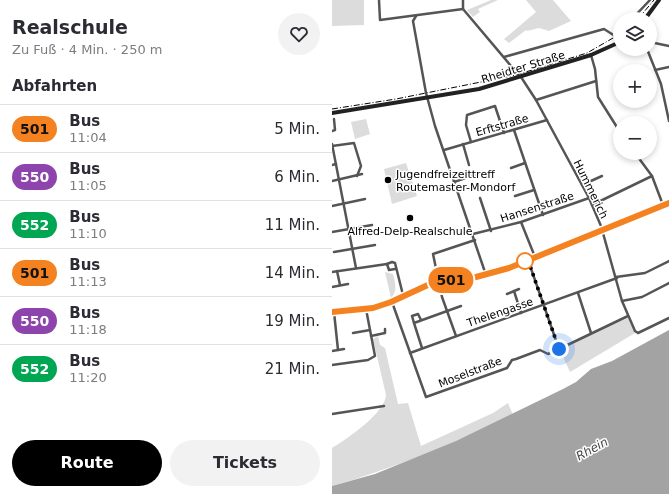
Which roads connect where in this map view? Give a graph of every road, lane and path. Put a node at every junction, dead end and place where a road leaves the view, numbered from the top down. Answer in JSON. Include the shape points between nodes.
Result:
{"nodes":[{"id":1,"x":379,"y":0,"type":"edge"},
{"id":2,"x":463,"y":0,"type":"edge"},
{"id":3,"x":650,"y":0,"type":"edge"},
{"id":4,"x":659,"y":0,"type":"edge"},
{"id":5,"x":463,"y":9,"type":"junction"},
{"id":6,"x":639,"y":12,"type":"edge"},
{"id":7,"x":650,"y":12,"type":"edge"},
{"id":8,"x":416,"y":16,"type":"junction"},
{"id":9,"x":613,"y":35,"type":"edge"},
{"id":10,"x":657,"y":43,"type":"edge"},
{"id":11,"x":613,"y":45,"type":"edge"},
{"id":12,"x":669,"y":46,"type":"edge"},
{"id":13,"x":591,"y":55,"type":"junction"},
{"id":14,"x":504,"y":57,"type":"junction"},
{"id":15,"x":669,"y":67,"type":"edge"},
{"id":16,"x":657,"y":70,"type":"edge"},
{"id":17,"x":517,"y":73,"type":"dead end"},
{"id":18,"x":657,"y":76,"type":"edge"},
{"id":19,"x":521,"y":77,"type":"junction"},
{"id":20,"x":596,"y":81,"type":"junction"},
{"id":21,"x":427,"y":98,"type":"junction"},
{"id":22,"x":536,"y":100,"type":"junction"},
{"id":23,"x":332,"y":113,"type":"edge"},
{"id":24,"x":334,"y":119,"type":"dead end"},
{"id":25,"x":547,"y":120,"type":"junction"},
{"id":26,"x":613,"y":121,"type":"edge"},
{"id":27,"x":669,"y":121,"type":"edge"},
{"id":28,"x":514,"y":130,"type":"junction"},
{"id":29,"x":332,"y":131,"type":"edge"},
{"id":30,"x":504,"y":133,"type":"junction"},
{"id":31,"x":471,"y":142,"type":"junction"},
{"id":32,"x":463,"y":144,"type":"junction"},
{"id":33,"x":332,"y":145,"type":"edge"},
{"id":34,"x":444,"y":150,"type":"junction"},
{"id":35,"x":640,"y":160,"type":"edge"},
{"id":36,"x":336,"y":164,"type":"junction"},
{"id":37,"x":525,"y":164,"type":"junction"},
{"id":38,"x":332,"y":165,"type":"edge"},
{"id":39,"x":469,"y":165,"type":"dead end"},
{"id":40,"x":511,"y":168,"type":"dead end"},
{"id":41,"x":480,"y":173,"type":"dead end"},
{"id":42,"x":362,"y":174,"type":"dead end"},
{"id":43,"x":357,"y":176,"type":"junction"},
{"id":44,"x":602,"y":176,"type":"dead end"},
{"id":45,"x":652,"y":176,"type":"junction"},
{"id":46,"x":339,"y":180,"type":"junction"},
{"id":47,"x":332,"y":182,"type":"edge"},
{"id":48,"x":454,"y":182,"type":"junction"},
{"id":49,"x":582,"y":185,"type":"junction"},
{"id":50,"x":534,"y":190,"type":"junction"},
{"id":51,"x":515,"y":196,"type":"dead end"},
{"id":52,"x":480,"y":198,"type":"dead end"},
{"id":53,"x":589,"y":198,"type":"junction"},
{"id":54,"x":365,"y":199,"type":"dead end"},
{"id":55,"x":344,"y":203,"type":"junction"},
{"id":56,"x":669,"y":203,"type":"edge"},
{"id":57,"x":592,"y":205,"type":"junction"},
{"id":58,"x":332,"y":206,"type":"edge"},
{"id":59,"x":663,"y":206,"type":"junction"},
{"id":60,"x":543,"y":215,"type":"junction"},
{"id":61,"x":521,"y":222,"type":"junction"},
{"id":62,"x":372,"y":225,"type":"dead end"},
{"id":63,"x":350,"y":229,"type":"junction"},
{"id":64,"x":491,"y":230,"type":"junction"},
{"id":65,"x":602,"y":231,"type":"junction"},
{"id":66,"x":332,"y":232,"type":"edge"},
{"id":67,"x":473,"y":234,"type":"junction"},
{"id":68,"x":475,"y":240,"type":"junction"},
{"id":69,"x":375,"y":245,"type":"dead end"},
{"id":70,"x":353,"y":248,"type":"junction"},
{"id":71,"x":334,"y":252,"type":"dead end"},
{"id":72,"x":535,"y":257,"type":"junction"},
{"id":73,"x":528,"y":260,"type":"junction"},
{"id":74,"x":669,"y":261,"type":"edge"},
{"id":75,"x":387,"y":264,"type":"junction"},
{"id":76,"x":356,"y":268,"type":"junction"},
{"id":77,"x":395,"y":269,"type":"junction"},
{"id":78,"x":337,"y":271,"type":"junction"},
{"id":79,"x":332,"y":272,"type":"edge"},
{"id":80,"x":486,"y":275,"type":"junction"},
{"id":81,"x":616,"y":277,"type":"junction"},
{"id":82,"x":440,"y":283,"type":"junction"},
{"id":83,"x":669,"y":283,"type":"edge"},
{"id":84,"x":348,"y":284,"type":"dead end"},
{"id":85,"x":340,"y":286,"type":"junction"},
{"id":86,"x":332,"y":287,"type":"edge"},
{"id":87,"x":519,"y":289,"type":"dead end"},
{"id":88,"x":514,"y":292,"type":"junction"},
{"id":89,"x":578,"y":293,"type":"junction"},
{"id":90,"x":507,"y":294,"type":"dead end"},
{"id":91,"x":403,"y":295,"type":"junction"},
{"id":92,"x":622,"y":301,"type":"junction"},
{"id":93,"x":392,"y":302,"type":"junction"},
{"id":94,"x":544,"y":305,"type":"junction"},
{"id":95,"x":461,"y":306,"type":"dead end"},
{"id":96,"x":366,"y":309,"type":"junction"},
{"id":97,"x":447,"y":311,"type":"junction"},
{"id":98,"x":333,"y":312,"type":"edge"},
{"id":99,"x":521,"y":313,"type":"junction"},
{"id":100,"x":628,"y":316,"type":"junction"},
{"id":101,"x":669,"y":318,"type":"edge"},
{"id":102,"x":421,"y":320,"type":"junction"},
{"id":103,"x":414,"y":323,"type":"junction"},
{"id":104,"x":370,"y":330,"type":"junction"},
{"id":105,"x":384,"y":330,"type":"dead end"},
{"id":106,"x":353,"y":333,"type":"dead end"},
{"id":107,"x":591,"y":333,"type":"junction"},
{"id":108,"x":371,"y":336,"type":"junction"},
{"id":109,"x":456,"y":336,"type":"junction"},
{"id":110,"x":422,"y":348,"type":"junction"},
{"id":111,"x":344,"y":349,"type":"dead end"},
{"id":112,"x":559,"y":349,"type":"junction"},
{"id":113,"x":338,"y":350,"type":"junction"},
{"id":114,"x":332,"y":351,"type":"edge"},
{"id":115,"x":410,"y":353,"type":"junction"},
{"id":116,"x":332,"y":365,"type":"edge"},
{"id":117,"x":384,"y":406,"type":"dead end"},
{"id":118,"x":332,"y":414,"type":"edge"}],
"edges":[{"from":1,"to":8,"type":"street","via":[[380,20]]},
{"from":2,"to":5,"type":"street"},
{"from":3,"to":6,"type":"street"},
{"from":4,"to":7,"type":"main road"},
{"from":5,"to":8,"type":"street"},
{"from":5,"to":14,"type":"street"},
{"from":8,"to":21,"type":"street","via":[[413,22]]},
{"from":9,"to":14,"type":"street","name":"Rheidter Straße","via":[[604,30]]},
{"from":10,"to":12,"type":"street"},
{"from":11,"to":13,"type":"main road","name":"Rheidter Straße"},
{"from":13,"to":19,"type":"main road","name":"Rheidter Straße"},
{"from":13,"to":20,"type":"street"},
{"from":14,"to":17,"type":"street"},
{"from":15,"to":16,"type":"street"},
{"from":18,"to":27,"type":"street"},
{"from":19,"to":21,"type":"main road","name":"Rheidter Straße","via":[[478,90]]},
{"from":19,"to":22,"type":"street","name":"Hummerich"},
{"from":20,"to":22,"type":"street"},
{"from":20,"to":26,"type":"street","via":[[598,97]]},
{"from":21,"to":23,"type":"main road","name":"Rheidter Straße"},
{"from":21,"to":34,"type":"street"},
{"from":22,"to":25,"type":"street","name":"Hummerich"},
{"from":24,"to":29,"type":"street","via":[[335,130]]},
{"from":25,"to":28,"type":"street","name":"Erftstraße"},
{"from":25,"to":49,"type":"street","name":"Hummerich"},
{"from":28,"to":30,"type":"street","name":"Erftstraße"},
{"from":28,"to":37,"type":"street"},
{"from":30,"to":31,"type":"street","name":"Erftstraße"},
{"from":30,"to":31,"type":"street","via":[[495,106],[467,116],[466,125]]},
{"from":31,"to":32,"type":"street","name":"Erftstraße"},
{"from":32,"to":34,"type":"street","name":"Erftstraße"},
{"from":32,"to":39,"type":"street","name":"Erftstraße"},
{"from":33,"to":36,"type":"street"},
{"from":33,"to":43,"type":"street","via":[[354,143],[361,166]]},
{"from":34,"to":48,"type":"street"},
{"from":35,"to":45,"type":"street"},
{"from":36,"to":38,"type":"street"},
{"from":36,"to":46,"type":"street"},
{"from":37,"to":40,"type":"street"},
{"from":37,"to":50,"type":"street"},
{"from":41,"to":48,"type":"street"},
{"from":42,"to":43,"type":"street"},
{"from":43,"to":46,"type":"street"},
{"from":44,"to":49,"type":"street"},
{"from":45,"to":57,"type":"street"},
{"from":45,"to":59,"type":"street"},
{"from":46,"to":47,"type":"street"},
{"from":46,"to":55,"type":"street"},
{"from":48,"to":67,"type":"street"},
{"from":49,"to":53,"type":"street","name":"Hummerich"},
{"from":50,"to":51,"type":"street"},
{"from":50,"to":60,"type":"street"},
{"from":52,"to":64,"type":"street","name":"Hansenstraße"},
{"from":53,"to":57,"type":"street","name":"Hummerich"},
{"from":53,"to":60,"type":"street","name":"Hansenstraße"},
{"from":54,"to":55,"type":"street"},
{"from":55,"to":58,"type":"street"},
{"from":55,"to":63,"type":"street"},
{"from":56,"to":59,"type":"street"},
{"from":57,"to":65,"type":"street","name":"Hummerich"},
{"from":59,"to":65,"type":"street"},
{"from":60,"to":61,"type":"street","name":"Hansenstraße"},
{"from":61,"to":64,"type":"street","name":"Hansenstraße"},
{"from":61,"to":72,"type":"street"},
{"from":62,"to":63,"type":"street"},
{"from":63,"to":66,"type":"street"},
{"from":63,"to":70,"type":"street"},
{"from":64,"to":67,"type":"street","name":"Hansenstraße"},
{"from":65,"to":72,"type":"street"},
{"from":65,"to":81,"type":"street","name":"Hummerich"},
{"from":67,"to":68,"type":"street"},
{"from":68,"to":80,"type":"street"},
{"from":68,"to":82,"type":"street","via":[[433,254]]},
{"from":69,"to":70,"type":"street"},
{"from":70,"to":71,"type":"street"},
{"from":70,"to":76,"type":"street"},
{"from":72,"to":73,"type":"street"},
{"from":73,"to":80,"type":"street"},
{"from":73,"to":94,"type":"street"},
{"from":74,"to":81,"type":"street","name":"Thelengasse","via":[[645,272]]},
{"from":75,"to":76,"type":"street"},
{"from":75,"to":77,"type":"street","via":[[389,270]]},
{"from":75,"to":77,"type":"street","via":[[394,262]]},
{"from":76,"to":78,"type":"street"},
{"from":77,"to":91,"type":"street"},
{"from":78,"to":79,"type":"street"},
{"from":78,"to":85,"type":"street"},
{"from":80,"to":82,"type":"street"},
{"from":81,"to":89,"type":"street","name":"Thelengasse"},
{"from":81,"to":92,"type":"street","name":"Hummerich"},
{"from":82,"to":91,"type":"street","via":[[430,284]]},
{"from":82,"to":97,"type":"street"},
{"from":83,"to":92,"type":"street","via":[[642,297]]},
{"from":84,"to":85,"type":"street"},
{"from":85,"to":86,"type":"street"},
{"from":87,"to":88,"type":"street"},
{"from":88,"to":90,"type":"street"},
{"from":88,"to":99,"type":"street"},
{"from":89,"to":94,"type":"street","name":"Thelengasse"},
{"from":89,"to":107,"type":"street"},
{"from":91,"to":93,"type":"street"},
{"from":92,"to":100,"type":"street","name":"Hummerich"},
{"from":93,"to":96,"type":"street"},
{"from":93,"to":115,"type":"street"},
{"from":94,"to":99,"type":"street","name":"Thelengasse"},
{"from":94,"to":112,"type":"street"},
{"from":95,"to":97,"type":"street"},
{"from":96,"to":98,"type":"street"},
{"from":96,"to":104,"type":"street"},
{"from":97,"to":102,"type":"street"},
{"from":97,"to":109,"type":"street"},
{"from":98,"to":113,"type":"street"},
{"from":99,"to":109,"type":"street","name":"Thelengasse"},
{"from":100,"to":101,"type":"street","name":"Hummerich","via":[[638,333]]},
{"from":100,"to":107,"type":"street","name":"Moselstraße"},
{"from":102,"to":103,"type":"street"},
{"from":102,"to":103,"type":"street","via":[[418,314],[412,316]]},
{"from":103,"to":110,"type":"street"},
{"from":104,"to":106,"type":"street"},
{"from":104,"to":108,"type":"street"},
{"from":105,"to":108,"type":"street","via":[[385,333]]},
{"from":107,"to":112,"type":"street","name":"Moselstraße"},
{"from":108,"to":116,"type":"street","via":[[375,356],[368,360]]},
{"from":109,"to":110,"type":"street","name":"Thelengasse"},
{"from":110,"to":115,"type":"street","name":"Thelengasse"},
{"from":111,"to":113,"type":"street"},
{"from":112,"to":115,"type":"street","name":"Moselstraße","via":[[548,354],[540,350],[512,360],[507,368],[426,397]]},
{"from":113,"to":114,"type":"street"},
{"from":117,"to":118,"type":"street"}]}
